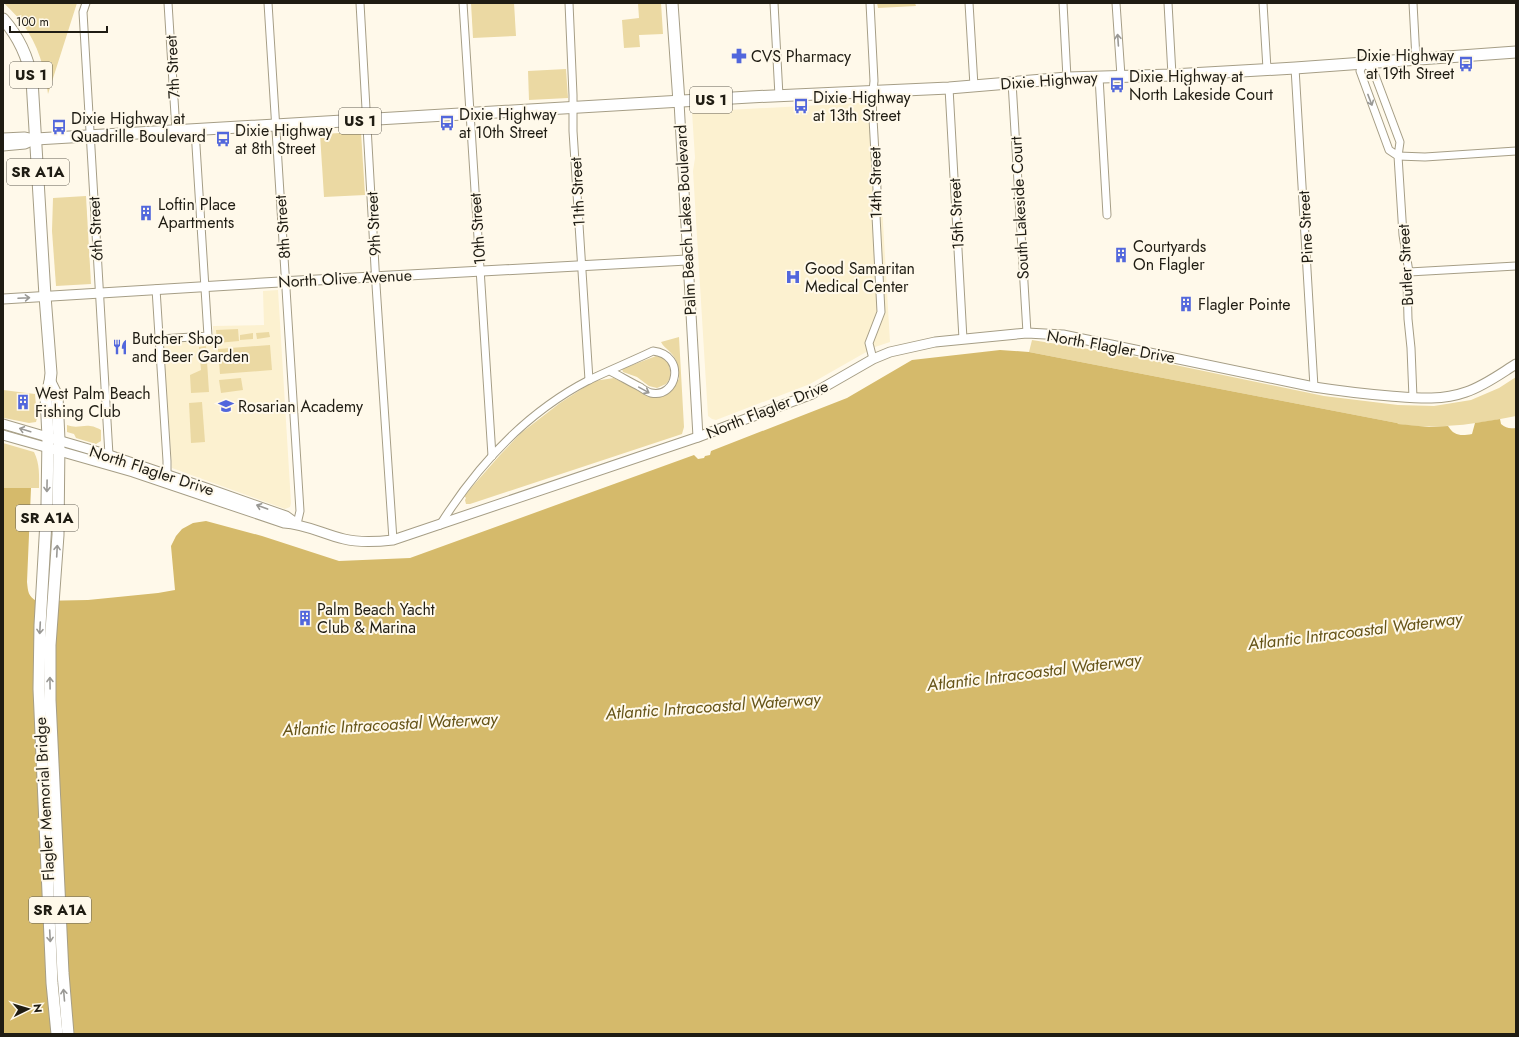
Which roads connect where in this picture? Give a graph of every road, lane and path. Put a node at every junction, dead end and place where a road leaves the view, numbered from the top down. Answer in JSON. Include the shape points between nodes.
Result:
{"nodes":[{"id":1,"x":86,"y":3,"type":"edge"},
{"id":2,"x":168,"y":3,"type":"edge"},
{"id":3,"x":268,"y":3,"type":"edge"},
{"id":4,"x":360,"y":3,"type":"edge"},
{"id":5,"x":463,"y":3,"type":"edge"},
{"id":6,"x":569,"y":3,"type":"edge"},
{"id":7,"x":672,"y":3,"type":"edge"},
{"id":8,"x":774,"y":3,"type":"edge"},
{"id":9,"x":870,"y":3,"type":"edge"},
{"id":10,"x":969,"y":3,"type":"edge"},
{"id":11,"x":1063,"y":3,"type":"edge"},
{"id":12,"x":1116,"y":3,"type":"edge"},
{"id":13,"x":1168,"y":3,"type":"edge"},
{"id":14,"x":1263,"y":3,"type":"edge"},
{"id":15,"x":1413,"y":3,"type":"edge"},
{"id":16,"x":3,"y":19,"type":"edge"},
{"id":17,"x":1516,"y":52,"type":"edge"},
{"id":18,"x":1416,"y":59,"type":"junction"},
{"id":19,"x":1364,"y":63,"type":"junction"},
{"id":20,"x":1295,"y":68,"type":"junction"},
{"id":21,"x":1267,"y":70,"type":"junction"},
{"id":22,"x":1172,"y":75,"type":"junction"},
{"id":23,"x":1121,"y":76,"type":"junction"},
{"id":24,"x":1099,"y":77,"type":"junction"},
{"id":25,"x":1067,"y":78,"type":"junction"},
{"id":26,"x":1012,"y":82,"type":"junction"},
{"id":27,"x":974,"y":86,"type":"junction"},
{"id":28,"x":949,"y":88,"type":"junction"},
{"id":29,"x":872,"y":92,"type":"junction"},
{"id":30,"x":780,"y":96,"type":"junction"},
{"id":31,"x":679,"y":102,"type":"junction"},
{"id":32,"x":573,"y":108,"type":"junction"},
{"id":33,"x":469,"y":114,"type":"junction"},
{"id":34,"x":367,"y":120,"type":"junction"},
{"id":35,"x":276,"y":126,"type":"junction"},
{"id":36,"x":195,"y":130,"type":"junction"},
{"id":37,"x":176,"y":131,"type":"junction"},
{"id":38,"x":89,"y":136,"type":"junction"},
{"id":39,"x":3,"y":138,"type":"edge"},
{"id":40,"x":36,"y":139,"type":"junction"},
{"id":41,"x":3,"y":146,"type":"edge"},
{"id":42,"x":1516,"y":151,"type":"edge"},
{"id":43,"x":1398,"y":156,"type":"junction"},
{"id":44,"x":1107,"y":215,"type":"dead end"},
{"id":45,"x":687,"y":260,"type":"junction"},
{"id":46,"x":581,"y":266,"type":"junction"},
{"id":47,"x":1516,"y":266,"type":"edge"},
{"id":48,"x":480,"y":271,"type":"junction"},
{"id":49,"x":1409,"y":272,"type":"junction"},
{"id":50,"x":376,"y":276,"type":"junction"},
{"id":51,"x":286,"y":281,"type":"junction"},
{"id":52,"x":204,"y":286,"type":"junction"},
{"id":53,"x":156,"y":289,"type":"junction"},
{"id":54,"x":99,"y":292,"type":"junction"},
{"id":55,"x":45,"y":296,"type":"junction"},
{"id":56,"x":3,"y":299,"type":"edge"},
{"id":57,"x":1027,"y":333,"type":"junction"},
{"id":58,"x":160,"y":339,"type":"junction"},
{"id":59,"x":963,"y":339,"type":"junction"},
{"id":60,"x":873,"y":359,"type":"junction"},
{"id":61,"x":1516,"y":364,"type":"edge"},
{"id":62,"x":610,"y":371,"type":"junction"},
{"id":63,"x":589,"y":380,"type":"junction"},
{"id":64,"x":50,"y":382,"type":"junction"},
{"id":65,"x":1314,"y":387,"type":"junction"},
{"id":66,"x":1413,"y":398,"type":"junction"},
{"id":67,"x":3,"y":424,"type":"edge"},
{"id":68,"x":3,"y":435,"type":"edge"},
{"id":69,"x":698,"y":437,"type":"junction"},
{"id":70,"x":48,"y":442,"type":"junction"},
{"id":71,"x":59,"y":445,"type":"junction"},
{"id":72,"x":109,"y":455,"type":"junction"},
{"id":73,"x":492,"y":456,"type":"junction"},
{"id":74,"x":167,"y":474,"type":"junction"},
{"id":75,"x":297,"y":524,"type":"junction"},
{"id":76,"x":440,"y":525,"type":"junction"},
{"id":77,"x":393,"y":540,"type":"junction"},
{"id":78,"x":48,"y":589,"type":"junction"},
{"id":79,"x":57,"y":1034,"type":"edge"},
{"id":80,"x":68,"y":1034,"type":"edge"}],
"edges":[{"from":1,"to":38,"type":"street","name":"6th Street","via":[[83,12]]},
{"from":2,"to":37,"type":"street","name":"7th Street"},
{"from":3,"to":35,"type":"street","name":"8th Street"},
{"from":4,"to":34,"type":"street","name":"9th Street"},
{"from":5,"to":33,"type":"street","name":"10th Street"},
{"from":6,"to":32,"type":"street","name":"11th Street"},
{"from":7,"to":31,"type":"main road","name":"Palm Beach Lakes Boulevard"},
{"from":8,"to":30,"type":"street"},
{"from":9,"to":29,"type":"street","name":"14th Street","via":[[874,81]]},
{"from":10,"to":27,"type":"street"},
{"from":11,"to":25,"type":"street"},
{"from":23,"to":12,"type":"street","one_way":true},
{"from":13,"to":22,"type":"street"},
{"from":14,"to":21,"type":"street"},
{"from":15,"to":18,"type":"street"},
{"from":16,"to":40,"type":"main road","number":"US 1","via":[[17,37],[30,69]]},
{"from":17,"to":18,"type":"main road","name":"Dixie Highway","number":"US 1"},
{"from":18,"to":19,"type":"main road","name":"Dixie Highway","number":"US 1"},
{"from":19,"to":20,"type":"main road","name":"Dixie Highway","number":"US 1"},
{"from":19,"to":43,"type":"street","name":"Butler Street","via":[[1372,70],[1400,142]]},
{"from":19,"to":43,"type":"street","one_way":true,"via":[[1360,71],[1389,150]]},
{"from":20,"to":21,"type":"main road","name":"Dixie Highway","number":"US 1"},
{"from":20,"to":65,"type":"street","name":"Pine Street"},
{"from":21,"to":22,"type":"main road","name":"Dixie Highway","number":"US 1"},
{"from":22,"to":23,"type":"main road","name":"Dixie Highway","number":"US 1"},
{"from":23,"to":24,"type":"main road","name":"Dixie Highway","number":"US 1"},
{"from":24,"to":25,"type":"main road","name":"Dixie Highway","number":"US 1"},
{"from":24,"to":44,"type":"street"},
{"from":25,"to":26,"type":"main road","name":"Dixie Highway","number":"US 1"},
{"from":26,"to":27,"type":"main road","name":"Dixie Highway","number":"US 1"},
{"from":26,"to":57,"type":"street","name":"South Lakeside Court"},
{"from":27,"to":28,"type":"main road","name":"Dixie Highway","number":"US 1"},
{"from":28,"to":29,"type":"main road","name":"Dixie Highway","number":"US 1"},
{"from":28,"to":59,"type":"street","name":"15th Street"},
{"from":29,"to":30,"type":"main road","name":"Dixie Highway","number":"US 1"},
{"from":29,"to":60,"type":"street","name":"14th Street","via":[[881,312],[869,344]]},
{"from":30,"to":31,"type":"main road","name":"Dixie Highway","number":"US 1"},
{"from":31,"to":32,"type":"main road","number":"US 1"},
{"from":31,"to":45,"type":"street","name":"Palm Beach Lakes Boulevard"},
{"from":32,"to":33,"type":"main road","number":"US 1"},
{"from":32,"to":46,"type":"street","name":"11th Street"},
{"from":33,"to":34,"type":"main road","number":"US 1"},
{"from":33,"to":48,"type":"street","name":"10th Street"},
{"from":34,"to":35,"type":"main road","number":"US 1"},
{"from":34,"to":50,"type":"street","name":"9th Street"},
{"from":35,"to":36,"type":"main road","number":"US 1"},
{"from":35,"to":51,"type":"street","name":"8th Street"},
{"from":36,"to":37,"type":"main road","number":"US 1"},
{"from":36,"to":52,"type":"street"},
{"from":37,"to":38,"type":"main road","number":"US 1"},
{"from":38,"to":40,"type":"main road","number":"US 1"},
{"from":38,"to":54,"type":"street","name":"6th Street"},
{"from":39,"to":40,"type":"street"},
{"from":40,"to":41,"type":"street","via":[[25,144]]},
{"from":40,"to":55,"type":"main road","number":"SR A1A"},
{"from":42,"to":43,"type":"street","via":[[1425,157]]},
{"from":43,"to":49,"type":"street","name":"Butler Street","via":[[1403,235]]},
{"from":45,"to":46,"type":"street","name":"North Olive Avenue"},
{"from":45,"to":69,"type":"street","name":"Palm Beach Lakes Boulevard"},
{"from":46,"to":48,"type":"street","name":"North Olive Avenue"},
{"from":46,"to":63,"type":"street","name":"11th Street"},
{"from":47,"to":49,"type":"street"},
{"from":48,"to":50,"type":"street","name":"North Olive Avenue"},
{"from":48,"to":73,"type":"street","name":"10th Street"},
{"from":49,"to":66,"type":"street","name":"Butler Street","via":[[1408,320]]},
{"from":50,"to":51,"type":"street","name":"North Olive Avenue"},
{"from":50,"to":77,"type":"street","name":"9th Street"},
{"from":51,"to":52,"type":"street","name":"North Olive Avenue"},
{"from":51,"to":75,"type":"street","name":"8th Street","via":[[300,511]]},
{"from":52,"to":53,"type":"street","name":"North Olive Avenue"},
{"from":52,"to":58,"type":"street","via":[[208,336]]},
{"from":53,"to":54,"type":"street","name":"North Olive Avenue"},
{"from":53,"to":58,"type":"street"},
{"from":54,"to":55,"type":"street","name":"North Olive Avenue"},
{"from":54,"to":72,"type":"street","name":"6th Street"},
{"from":56,"to":55,"type":"street","name":"North Olive Avenue","one_way":true},
{"from":55,"to":64,"type":"main road","number":"SR A1A"},
{"from":57,"to":59,"type":"street","name":"North Flagler Drive"},
{"from":57,"to":65,"type":"street","name":"North Flagler Drive","via":[[1063,335]]},
{"from":58,"to":74,"type":"street"},
{"from":59,"to":60,"type":"street","name":"North Flagler Drive","via":[[914,346]]},
{"from":60,"to":69,"type":"street","name":"North Flagler Drive","via":[[812,394]]},
{"from":61,"to":66,"type":"street","name":"North Flagler Drive","via":[[1467,392],[1444,398]]},
{"from":62,"to":62,"type":"street","one_way":true,"via":[[651,393],[669,388],[675,374],[674,365],[669,358],[653,351]]},
{"from":62,"to":63,"type":"street"},
{"from":63,"to":73,"type":"street","via":[[541,412]]},
{"from":64,"to":70,"type":"main road","number":"SR A1A","via":[[46,397]]},
{"from":64,"to":71,"type":"main road","number":"SR A1A","via":[[57,396]]},
{"from":65,"to":66,"type":"street","name":"North Flagler Drive"},
{"from":70,"to":67,"type":"street","name":"North Flagler Drive","one_way":true},
{"from":68,"to":70,"type":"street","name":"North Flagler Drive"},
{"from":69,"to":76,"type":"street","name":"North Flagler Drive"},
{"from":70,"to":71,"type":"street","name":"North Flagler Drive"},
{"from":70,"to":78,"type":"main road","number":"SR A1A","one_way":true},
{"from":71,"to":72,"type":"street","name":"North Flagler Drive"},
{"from":71,"to":75,"type":"street","name":"North Flagler Drive","via":[[284,523]]},
{"from":78,"to":71,"type":"main road","number":"SR A1A","one_way":true,"via":[[58,529]]},
{"from":72,"to":74,"type":"street","name":"North Flagler Drive"},
{"from":73,"to":76,"type":"street","via":[[464,488]]},
{"from":75,"to":74,"type":"street","name":"North Flagler Drive","one_way":true,"via":[[286,516]]},
{"from":75,"to":77,"type":"street","name":"North Flagler Drive","via":[[344,539],[363,542]]},
{"from":76,"to":77,"type":"street","name":"North Flagler Drive"},
{"from":78,"to":79,"type":"main road","name":"Flagler Memorial Bridge","number":"SR A1A","one_way":true,"via":[[39,646],[39,705],[52,983]]},
{"from":80,"to":78,"type":"main road","name":"Flagler Memorial Bridge","number":"SR A1A","one_way":true,"via":[[50,700]]}]}
